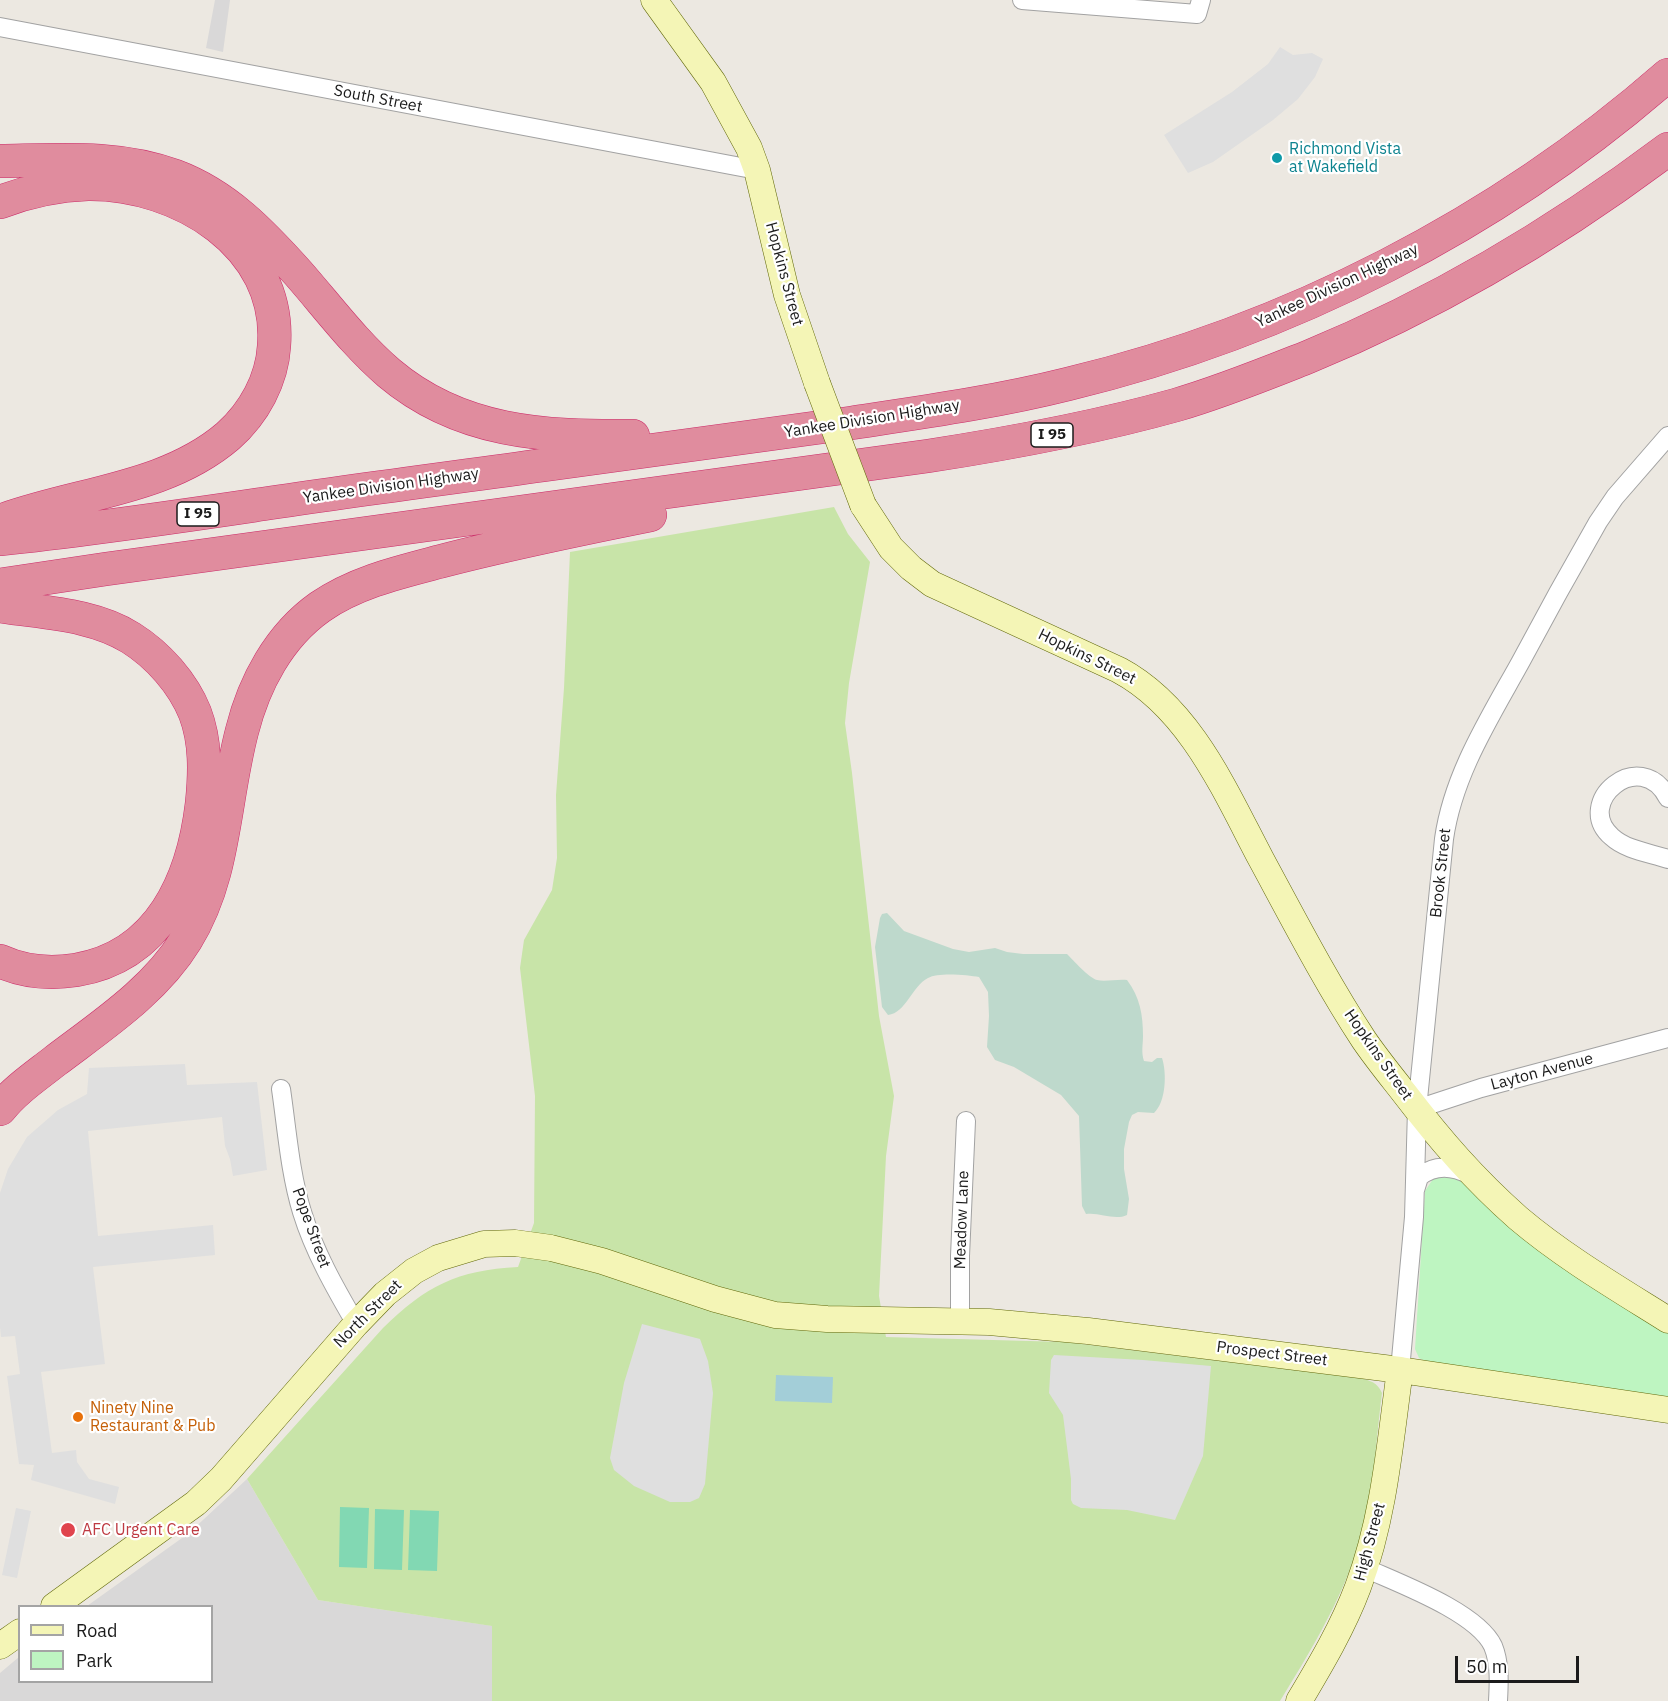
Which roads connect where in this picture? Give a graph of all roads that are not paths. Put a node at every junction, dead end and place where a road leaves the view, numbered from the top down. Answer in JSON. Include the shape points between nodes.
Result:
{"nodes":[{"id":1,"x":654,"y":0,"type":"edge"},
{"id":2,"x":1022,"y":0,"type":"edge"},
{"id":3,"x":1201,"y":0,"type":"edge"},
{"id":4,"x":0,"y":27,"type":"edge"},
{"id":5,"x":1668,"y":75,"type":"edge"},
{"id":6,"x":1668,"y":149,"type":"edge"},
{"id":7,"x":0,"y":161,"type":"edge"},
{"id":8,"x":757,"y":170,"type":"junction"},
{"id":9,"x":0,"y":202,"type":"edge"},
{"id":10,"x":901,"y":415,"type":"junction"},
{"id":11,"x":1668,"y":436,"type":"edge"},
{"id":12,"x":928,"y":456,"type":"junction"},
{"id":13,"x":0,"y":521,"type":"edge"},
{"id":14,"x":0,"y":539,"type":"edge"},
{"id":15,"x":0,"y":585,"type":"edge"},
{"id":16,"x":0,"y":606,"type":"edge"},
{"id":17,"x":1668,"y":798,"type":"edge"},
{"id":18,"x":1668,"y":859,"type":"edge"},
{"id":19,"x":0,"y":961,"type":"edge"},
{"id":20,"x":1668,"y":1038,"type":"edge"},
{"id":21,"x":280,"y":1089,"type":"dead end"},
{"id":22,"x":0,"y":1108,"type":"edge"},
{"id":23,"x":1417,"y":1109,"type":"junction"},
{"id":24,"x":966,"y":1120,"type":"dead end"},
{"id":25,"x":1476,"y":1179,"type":"junction"},
{"id":26,"x":1414,"y":1195,"type":"junction"},
{"id":27,"x":874,"y":1319,"type":"joint"},
{"id":28,"x":960,"y":1320,"type":"junction"},
{"id":29,"x":1668,"y":1320,"type":"edge"},
{"id":30,"x":356,"y":1324,"type":"junction"},
{"id":31,"x":1400,"y":1370,"type":"junction"},
{"id":32,"x":1668,"y":1410,"type":"edge"},
{"id":33,"x":1365,"y":1568,"type":"junction"},
{"id":34,"x":55,"y":1605,"type":"edge"},
{"id":35,"x":18,"y":1633,"type":"edge"},
{"id":36,"x":0,"y":1646,"type":"edge"},
{"id":37,"x":1299,"y":1701,"type":"edge"},
{"id":38,"x":1498,"y":1701,"type":"edge"}],
"edges":[{"from":1,"to":8,"type":"main road","name":"Hopkins Street","via":[[717,89],[744,136]]},
{"from":2,"to":3,"type":"street","via":[[1197,14]]},
{"from":4,"to":8,"type":"street","name":"South Street"},
{"from":5,"to":10,"type":"highway","name":"Yankee Division Highway","number":"I 95","via":[[1572,153],[1512,193],[1451,230],[1326,294],[1248,328],[1115,372],[1025,394]]},
{"from":6,"to":12,"type":"highway","number":"I 95","via":[[1548,234],[1483,273],[1357,336],[1267,374],[1168,407],[1046,437]]},
{"from":7,"to":10,"type":"highway","via":[[118,161],[176,176],[207,191],[232,207],[266,238],[388,372],[434,404],[472,420],[551,434],[644,436]]},
{"from":8,"to":23,"type":"main road","name":"Hopkins Street","bridge":true,"via":[[787,295],[817,383],[863,505],[891,548],[921,577],[950,594],[1119,670],[1141,682],[1165,704],[1216,775],[1364,1040]]},
{"from":9,"to":13,"type":"highway","via":[[41,189],[88,184],[131,189],[180,204],[224,231],[253,261],[268,290],[275,327],[272,361],[263,390],[239,424],[218,444],[160,475]]},
{"from":10,"to":14,"type":"highway","name":"Yankee Division Highway","number":"I 95","via":[[96,529]]},
{"from":11,"to":23,"type":"street","name":"Brook Street","via":[[1598,522],[1489,718],[1457,785],[1445,832]]},
{"from":12,"to":15,"type":"highway","number":"I 95"},
{"from":12,"to":22,"type":"highway","via":[[500,546],[364,584],[320,607],[283,643],[247,709],[212,885],[184,944],[136,998],[21,1087]]},
{"from":16,"to":19,"type":"highway","via":[[73,616],[111,627],[151,653],[175,678],[195,714],[205,775],[199,826],[187,872],[173,903],[145,938],[118,956],[78,970],[31,970]]},
{"from":17,"to":18,"type":"street","via":[[1654,781],[1629,777],[1611,786],[1600,810],[1605,828],[1613,838]]},
{"from":20,"to":23,"type":"street","name":"Layton Avenue"},
{"from":21,"to":30,"type":"street","name":"Pope Street","via":[[302,1212],[323,1263]]},
{"from":23,"to":25,"type":"main road","name":"Hopkins Street"},
{"from":23,"to":26,"type":"street","name":"Brook Street"},
{"from":24,"to":28,"type":"street","name":"Meadow Lane"},
{"from":25,"to":26,"type":"street","via":[[1454,1168],[1434,1168],[1419,1177]]},
{"from":25,"to":29,"type":"main road","name":"Hopkins Street","via":[[1551,1243]]},
{"from":26,"to":31,"type":"street","name":"Brook Street"},
{"from":27,"to":28,"type":"main road","name":"Prospect Street"},
{"from":27,"to":30,"type":"main road","name":"North Street","via":[[806,1318],[760,1312],[602,1261],[515,1243],[469,1247],[438,1258],[385,1294]]},
{"from":28,"to":31,"type":"main road","name":"Prospect Street","via":[[1088,1331]]},
{"from":30,"to":34,"type":"main road","name":"North Street","via":[[196,1503]]},
{"from":31,"to":32,"type":"main road","name":"Prospect Street"},
{"from":31,"to":33,"type":"main road","name":"High Street","via":[[1382,1500]]},
{"from":33,"to":37,"type":"main road","name":"High Street","via":[[1339,1630]]},
{"from":33,"to":38,"type":"street","via":[[1435,1601],[1481,1630],[1496,1656]]},
{"from":35,"to":36,"type":"main road"}]}
